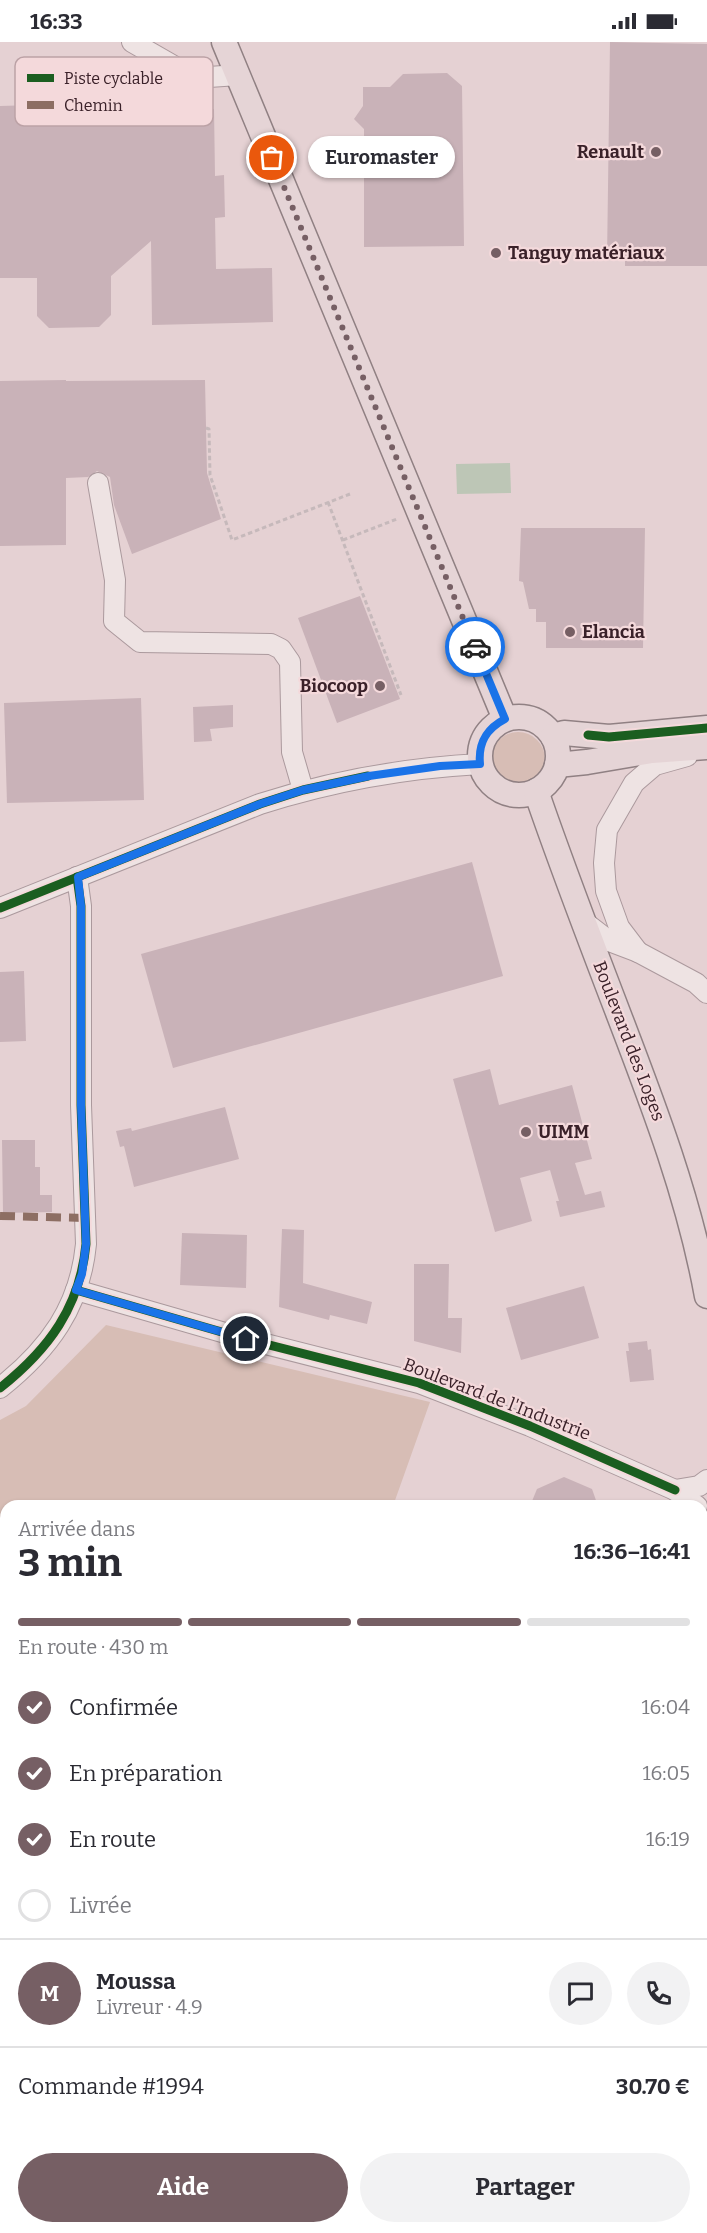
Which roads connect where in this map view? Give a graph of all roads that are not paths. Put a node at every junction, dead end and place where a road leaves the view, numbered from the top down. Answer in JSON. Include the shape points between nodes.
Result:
{"nodes":[{"id":1,"x":132,"y":42,"type":"edge"},
{"id":2,"x":224,"y":42,"type":"edge"},
{"id":3,"x":158,"y":57,"type":"edge"},
{"id":4,"x":238,"y":75,"type":"junction"},
{"id":5,"x":213,"y":77,"type":"edge"},
{"id":6,"x":98,"y":483,"type":"dead end"},
{"id":7,"x":505,"y":719,"type":"junction"},
{"id":8,"x":707,"y":728,"type":"edge"},
{"id":9,"x":553,"y":736,"type":"junction"},
{"id":10,"x":707,"y":747,"type":"edge"},
{"id":11,"x":707,"y":752,"type":"edge"},
{"id":12,"x":480,"y":764,"type":"junction"},
{"id":13,"x":557,"y":765,"type":"junction"},
{"id":14,"x":303,"y":790,"type":"junction"},
{"id":15,"x":536,"y":791,"type":"junction"},
{"id":16,"x":78,"y":877,"type":"junction"},
{"id":17,"x":0,"y":908,"type":"edge"},
{"id":18,"x":583,"y":921,"type":"junction"},
{"id":19,"x":638,"y":952,"type":"junction"},
{"id":20,"x":707,"y":993,"type":"edge"},
{"id":21,"x":76,"y":1290,"type":"junction"},
{"id":22,"x":707,"y":1296,"type":"edge"},
{"id":23,"x":0,"y":1388,"type":"edge"},
{"id":24,"x":707,"y":1480,"type":"edge"},
{"id":25,"x":675,"y":1490,"type":"junction"},
{"id":26,"x":689,"y":1500,"type":"edge"}],
"edges":[{"from":1,"to":3,"type":"street"},
{"from":2,"to":4,"type":"main road"},
{"from":4,"to":5,"type":"street"},
{"from":4,"to":7,"type":"main road"},
{"from":6,"to":14,"type":"street","via":[[115,580],[114,621],[140,642],[271,644],[281,649],[290,662],[292,752]]},
{"from":7,"to":9,"type":"main road","via":[[532,718]]},
{"from":7,"to":12,"type":"main road","via":[[495,724],[481,742]]},
{"from":8,"to":9,"type":"main road","via":[[609,737],[564,733]]},
{"from":9,"to":13,"type":"main road"},
{"from":10,"to":13,"type":"main road"},
{"from":11,"to":19,"type":"street","via":[[656,765],[633,783],[607,831],[606,891],[619,927]]},
{"from":12,"to":14,"type":"street","via":[[440,766]]},
{"from":12,"to":15,"type":"main road","via":[[484,775],[501,791],[513,795]]},
{"from":13,"to":15,"type":"main road","via":[[546,785]]},
{"from":14,"to":16,"type":"street"},
{"from":15,"to":18,"type":"main road","name":"Boulevard des Loges"},
{"from":16,"to":17,"type":"street"},
{"from":16,"to":21,"type":"street","via":[[86,1244]]},
{"from":18,"to":19,"type":"street","via":[[609,941]]},
{"from":18,"to":22,"type":"main road","name":"Boulevard des Loges","via":[[662,1128],[697,1244]]},
{"from":19,"to":20,"type":"street"},
{"from":21,"to":23,"type":"street","via":[[50,1339]]},
{"from":21,"to":25,"type":"street","name":"Boulevard de l'Industrie","via":[[419,1383],[530,1426]]},
{"from":24,"to":25,"type":"street","via":[[699,1486]]},
{"from":25,"to":26,"type":"street","name":"Boulevard de l'Industrie"}]}
